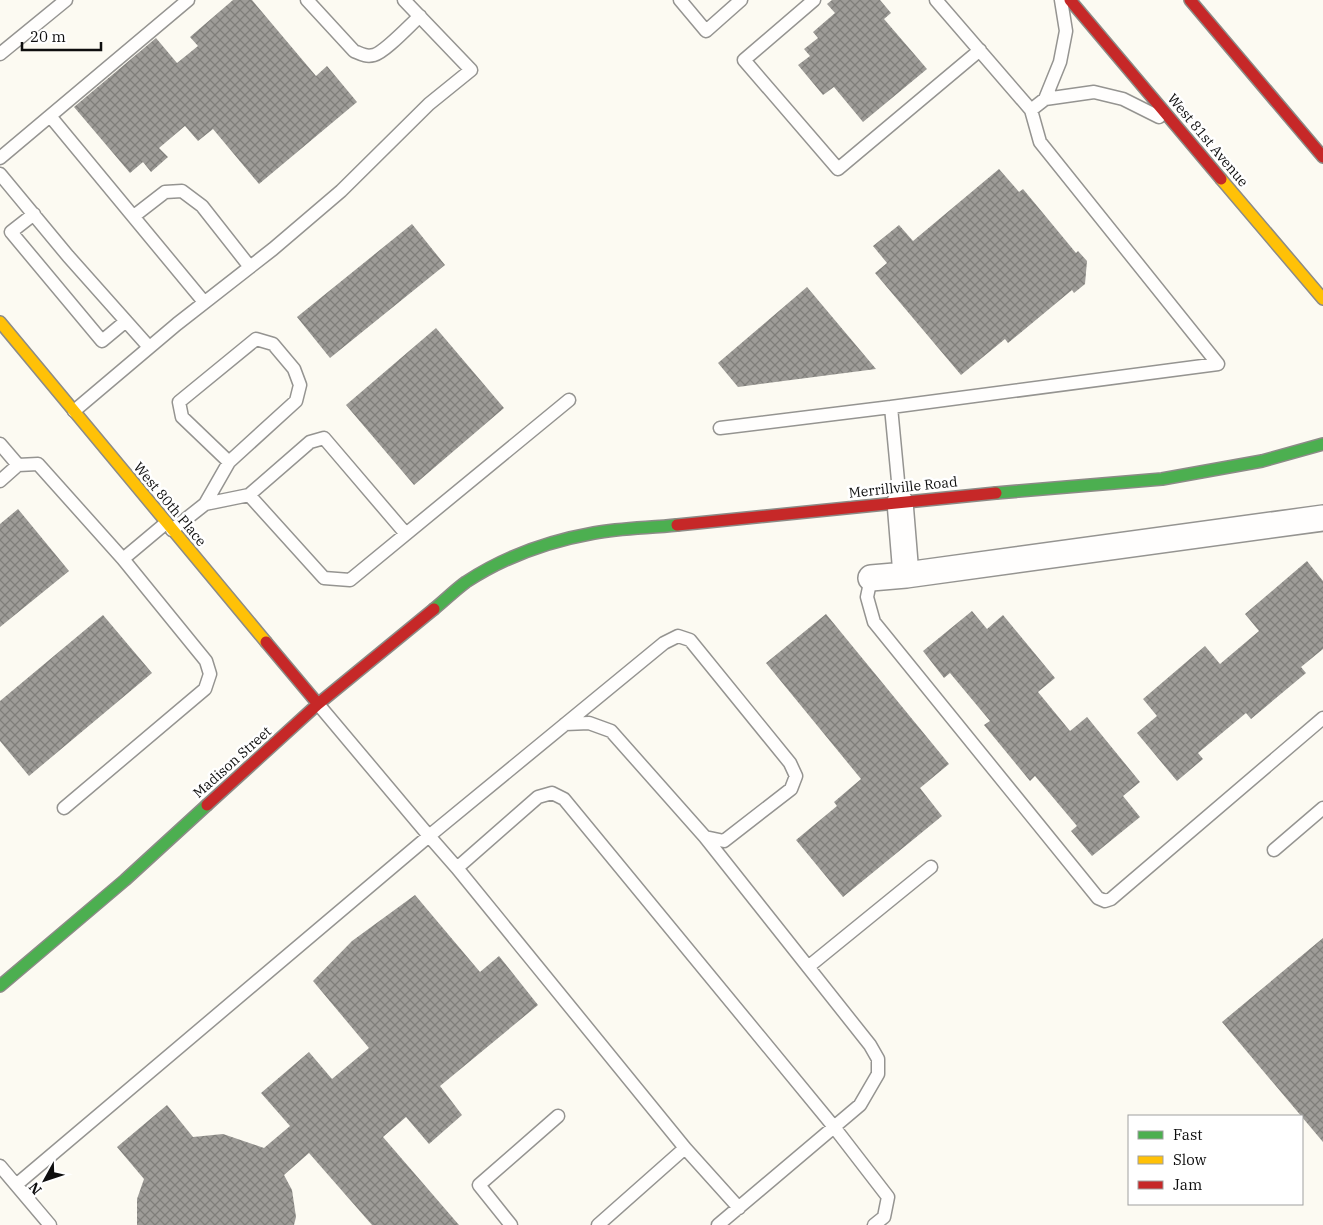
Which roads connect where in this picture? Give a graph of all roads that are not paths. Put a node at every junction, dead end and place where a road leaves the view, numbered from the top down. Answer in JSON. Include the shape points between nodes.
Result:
{"nodes":[{"id":1,"x":66,"y":0,"type":"edge"},
{"id":2,"x":188,"y":0,"type":"edge"},
{"id":3,"x":307,"y":0,"type":"edge"},
{"id":4,"x":404,"y":0,"type":"edge"},
{"id":5,"x":680,"y":0,"type":"edge"},
{"id":6,"x":740,"y":0,"type":"edge"},
{"id":7,"x":814,"y":0,"type":"edge"},
{"id":8,"x":936,"y":0,"type":"edge"},
{"id":9,"x":1061,"y":0,"type":"edge"},
{"id":10,"x":1070,"y":0,"type":"edge"},
{"id":11,"x":1190,"y":0,"type":"edge"},
{"id":12,"x":420,"y":16,"type":"junction"},
{"id":13,"x":980,"y":50,"type":"junction"},
{"id":14,"x":0,"y":54,"type":"edge"},
{"id":15,"x":1045,"y":99,"type":"junction"},
{"id":16,"x":1031,"y":110,"type":"junction"},
{"id":17,"x":50,"y":116,"type":"junction"},
{"id":18,"x":1176,"y":124,"type":"junction"},
{"id":19,"x":1323,"y":157,"type":"edge"},
{"id":20,"x":0,"y":158,"type":"edge"},
{"id":21,"x":0,"y":174,"type":"edge"},
{"id":22,"x":34,"y":214,"type":"junction"},
{"id":23,"x":134,"y":216,"type":"junction"},
{"id":24,"x":250,"y":267,"type":"junction"},
{"id":25,"x":1323,"y":299,"type":"edge"},
{"id":26,"x":204,"y":302,"type":"junction"},
{"id":27,"x":126,"y":321,"type":"junction"},
{"id":28,"x":0,"y":322,"type":"edge"},
{"id":29,"x":149,"y":347,"type":"junction"},
{"id":30,"x":569,"y":400,"type":"dead end"},
{"id":31,"x":891,"y":407,"type":"junction"},
{"id":32,"x":74,"y":411,"type":"junction"},
{"id":33,"x":720,"y":428,"type":"dead end"},
{"id":34,"x":0,"y":444,"type":"edge"},
{"id":35,"x":1323,"y":444,"type":"edge"},
{"id":36,"x":229,"y":462,"type":"junction"},
{"id":37,"x":18,"y":466,"type":"junction"},
{"id":38,"x":0,"y":481,"type":"edge"},
{"id":39,"x":249,"y":495,"type":"junction"},
{"id":40,"x":900,"y":502,"type":"junction"},
{"id":41,"x":205,"y":504,"type":"junction"},
{"id":42,"x":1323,"y":518,"type":"edge"},
{"id":43,"x":169,"y":526,"type":"junction"},
{"id":44,"x":406,"y":534,"type":"junction"},
{"id":45,"x":123,"y":559,"type":"junction"},
{"id":46,"x":489,"y":568,"type":"joint"},
{"id":47,"x":906,"y":575,"type":"junction"},
{"id":48,"x":871,"y":578,"type":"joint"},
{"id":49,"x":318,"y":704,"type":"junction"},
{"id":50,"x":1323,"y":718,"type":"edge"},
{"id":51,"x":564,"y":724,"type":"junction"},
{"id":52,"x":64,"y":808,"type":"dead end"},
{"id":53,"x":1323,"y":808,"type":"edge"},
{"id":54,"x":429,"y":836,"type":"junction"},
{"id":55,"x":704,"y":838,"type":"junction"},
{"id":56,"x":1274,"y":850,"type":"dead end"},
{"id":57,"x":931,"y":867,"type":"dead end"},
{"id":58,"x":457,"y":868,"type":"junction"},
{"id":59,"x":808,"y":967,"type":"junction"},
{"id":60,"x":0,"y":986,"type":"edge"},
{"id":61,"x":558,"y":1116,"type":"dead end"},
{"id":62,"x":834,"y":1127,"type":"junction"},
{"id":63,"x":685,"y":1148,"type":"junction"},
{"id":64,"x":0,"y":1166,"type":"edge"},
{"id":65,"x":16,"y":1185,"type":"junction"},
{"id":66,"x":739,"y":1208,"type":"junction"},
{"id":67,"x":50,"y":1225,"type":"edge"},
{"id":68,"x":511,"y":1225,"type":"edge"},
{"id":69,"x":598,"y":1225,"type":"edge"},
{"id":70,"x":718,"y":1225,"type":"edge"},
{"id":71,"x":874,"y":1225,"type":"edge"}],
"edges":[{"from":1,"to":14,"type":"lane"},
{"from":2,"to":17,"type":"lane"},
{"from":3,"to":12,"type":"lane","via":[[354,51],[364,55],[374,55]]},
{"from":4,"to":12,"type":"lane"},
{"from":5,"to":6,"type":"lane","via":[[706,31]]},
{"from":7,"to":13,"type":"lane","via":[[744,60],[838,169]]},
{"from":8,"to":13,"type":"lane"},
{"from":9,"to":15,"type":"lane","via":[[1066,31],[1060,62]]},
{"from":10,"to":18,"type":"street","name":"West 81st Avenue"},
{"from":11,"to":19,"type":"street"},
{"from":12,"to":24,"type":"lane","via":[[471,70],[429,104],[341,191]]},
{"from":13,"to":16,"type":"lane"},
{"from":15,"to":16,"type":"lane"},
{"from":15,"to":18,"type":"lane","via":[[1094,92],[1123,99]]},
{"from":16,"to":31,"type":"lane","via":[[1040,142],[1218,364]]},
{"from":17,"to":20,"type":"lane"},
{"from":17,"to":23,"type":"lane"},
{"from":18,"to":25,"type":"street","name":"West 81st Avenue"},
{"from":21,"to":22,"type":"lane"},
{"from":22,"to":27,"type":"lane"},
{"from":22,"to":27,"type":"lane","via":[[11,232],[102,341]]},
{"from":23,"to":24,"type":"lane","via":[[165,192],[182,191],[202,206]]},
{"from":23,"to":26,"type":"lane"},
{"from":24,"to":26,"type":"lane"},
{"from":26,"to":29,"type":"lane"},
{"from":27,"to":29,"type":"lane"},
{"from":28,"to":32,"type":"street","name":"West 80th Place"},
{"from":29,"to":32,"type":"lane"},
{"from":30,"to":44,"type":"lane"},
{"from":31,"to":33,"type":"lane"},
{"from":31,"to":40,"type":"lane"},
{"from":32,"to":43,"type":"street","name":"West 80th Place"},
{"from":34,"to":37,"type":"lane"},
{"from":35,"to":40,"type":"street","name":"Merrillville Road","via":[[1262,461],[1162,479]]},
{"from":36,"to":36,"type":"lane","via":[[296,401],[300,385],[294,369],[273,344],[256,339],[179,402],[182,417]]},
{"from":36,"to":41,"type":"lane"},
{"from":37,"to":38,"type":"lane"},
{"from":37,"to":45,"type":"lane","via":[[38,464]]},
{"from":39,"to":41,"type":"lane"},
{"from":39,"to":44,"type":"lane","via":[[324,578],[350,580]]},
{"from":39,"to":44,"type":"lane","via":[[310,442],[324,438]]},
{"from":40,"to":46,"type":"street","name":"Merrillville Road","via":[[595,534],[543,545]]},
{"from":40,"to":47,"type":"street"},
{"from":41,"to":43,"type":"lane"},
{"from":42,"to":47,"type":"street"},
{"from":43,"to":45,"type":"lane"},
{"from":43,"to":49,"type":"street","name":"West 80th Place"},
{"from":45,"to":52,"type":"lane","via":[[206,661],[210,674],[205,689]]},
{"from":46,"to":49,"type":"street","name":"Madison Street","via":[[441,602]]},
{"from":47,"to":48,"type":"street"},
{"from":48,"to":50,"type":"lane","via":[[866,597],[874,622],[1098,898],[1105,901]]},
{"from":49,"to":54,"type":"lane"},
{"from":49,"to":60,"type":"street","name":"Madison Street","via":[[125,880]]},
{"from":51,"to":54,"type":"lane"},
{"from":51,"to":55,"type":"lane","via":[[589,723],[611,731]]},
{"from":51,"to":55,"type":"lane","via":[[664,643],[678,636],[690,640],[790,763],[796,776],[791,790],[724,841]]},
{"from":53,"to":56,"type":"lane"},
{"from":54,"to":58,"type":"lane"},
{"from":54,"to":65,"type":"lane"},
{"from":55,"to":59,"type":"lane"},
{"from":57,"to":59,"type":"lane"},
{"from":58,"to":62,"type":"lane","via":[[538,798],[552,793],[564,799]]},
{"from":58,"to":63,"type":"lane"},
{"from":59,"to":62,"type":"lane","via":[[878,1059],[878,1074],[860,1105]]},
{"from":61,"to":68,"type":"lane","via":[[479,1185]]},
{"from":62,"to":66,"type":"lane"},
{"from":62,"to":71,"type":"lane","via":[[888,1197],[884,1217]]},
{"from":63,"to":66,"type":"lane"},
{"from":63,"to":69,"type":"lane"},
{"from":64,"to":65,"type":"lane"},
{"from":65,"to":67,"type":"lane"},
{"from":66,"to":70,"type":"lane"}]}
